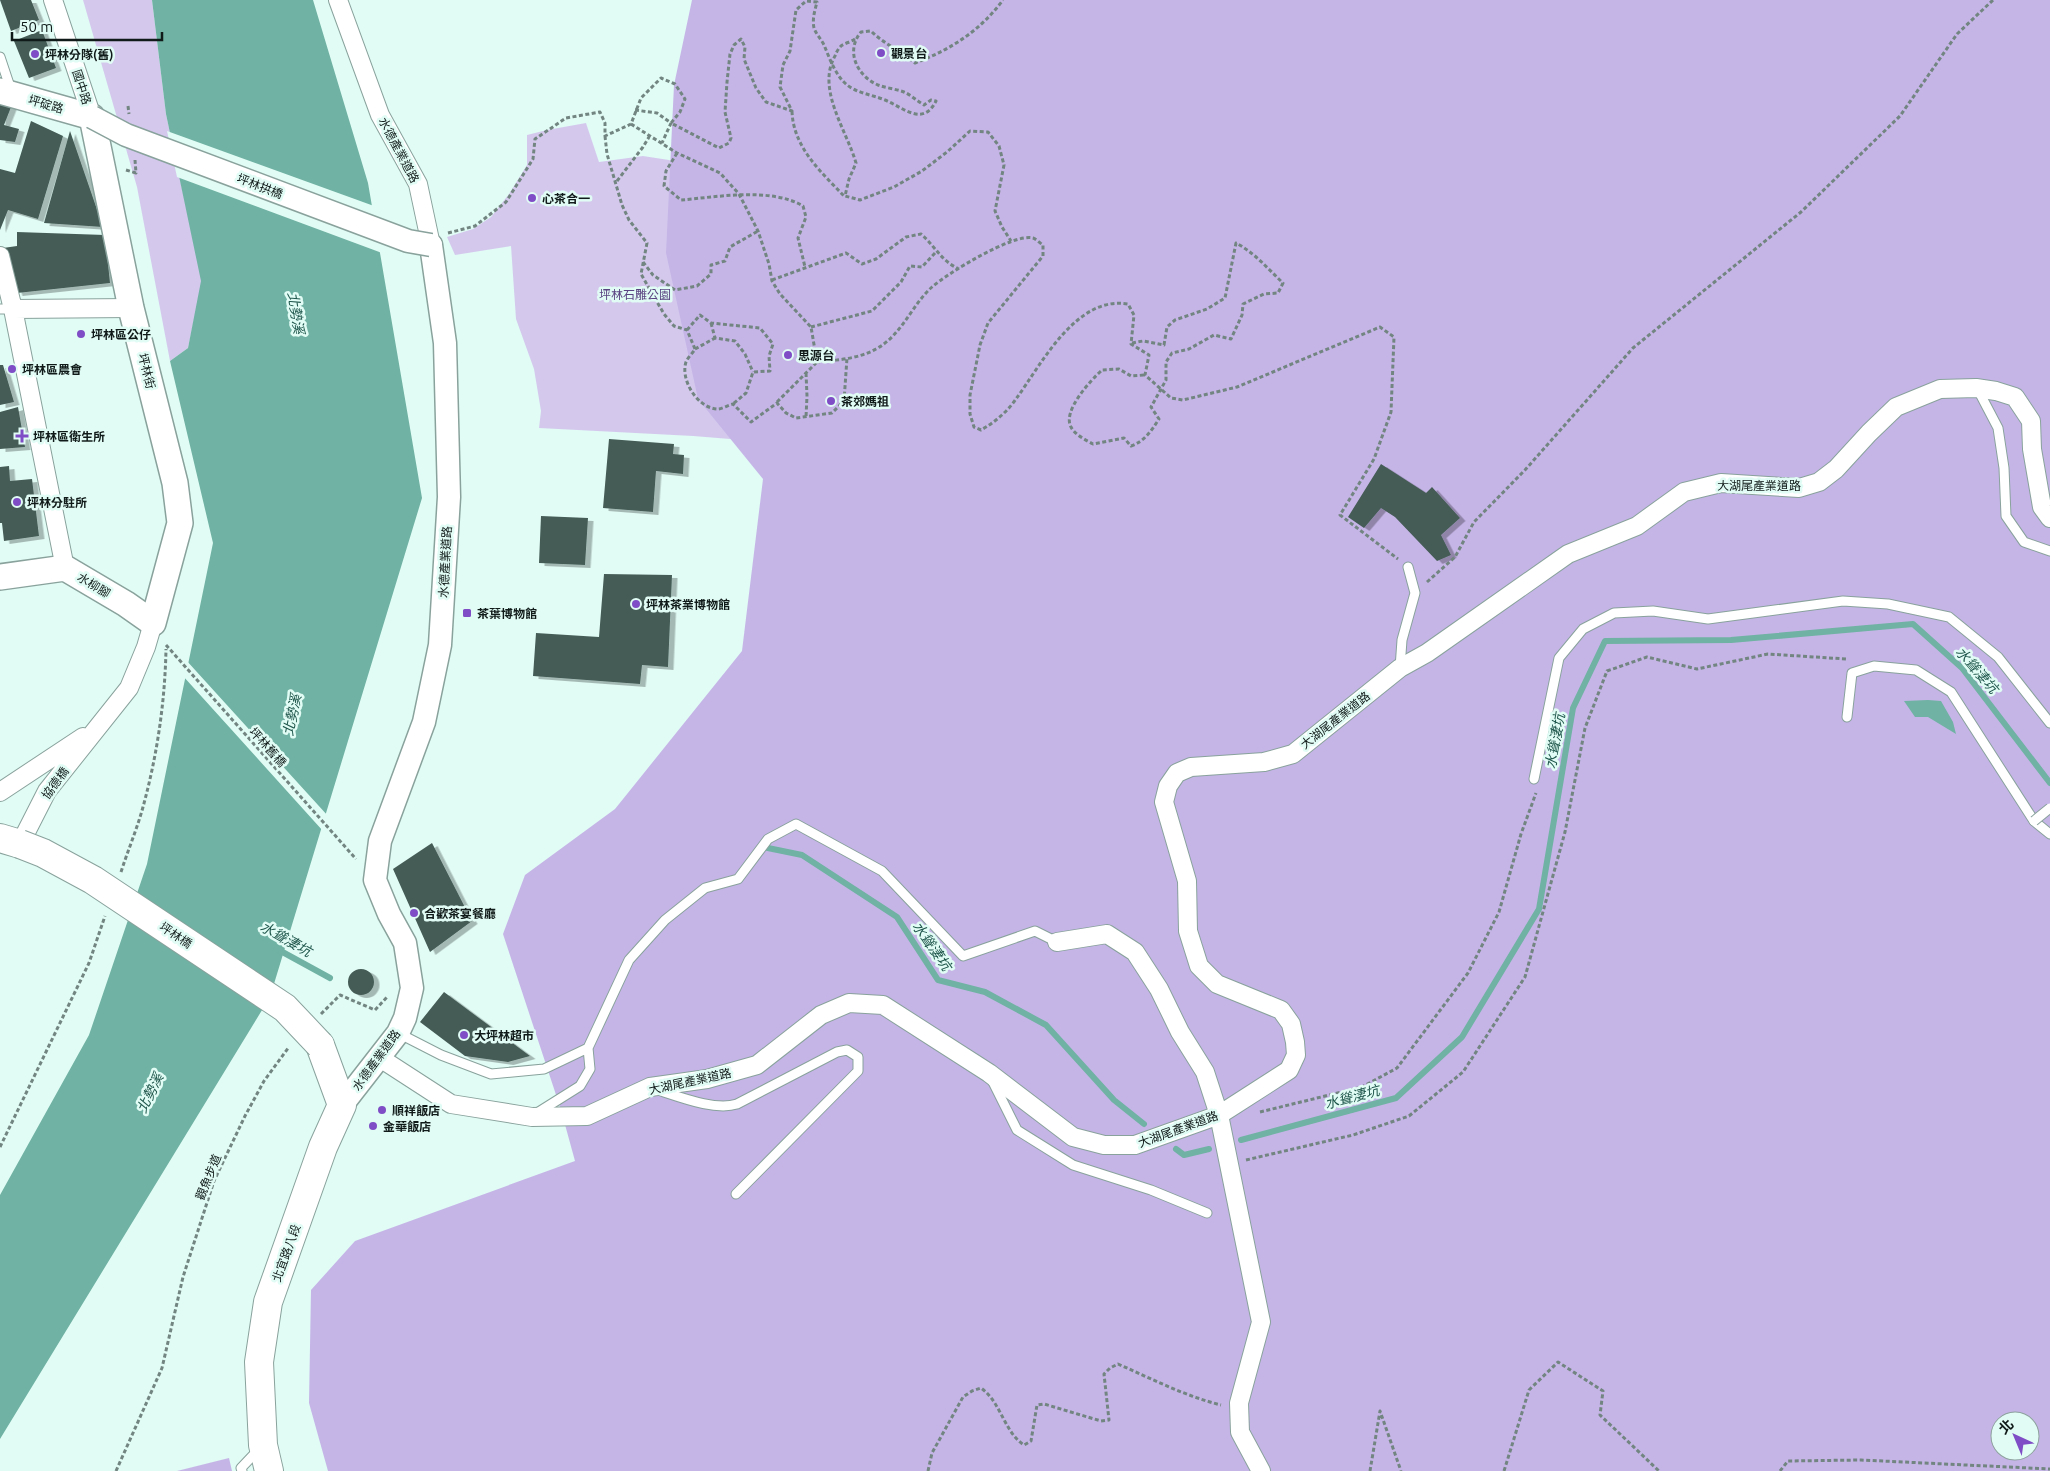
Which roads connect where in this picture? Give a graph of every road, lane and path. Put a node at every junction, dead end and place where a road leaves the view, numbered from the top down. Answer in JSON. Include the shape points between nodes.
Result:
{"nodes":[{"id":1,"x":53,"y":0,"type":"edge"},
{"id":2,"x":338,"y":0,"type":"edge"},
{"id":3,"x":1003,"y":0,"type":"edge"},
{"id":4,"x":1993,"y":0,"type":"edge"},
{"id":5,"x":855,"y":39,"type":"junction"},
{"id":6,"x":0,"y":57,"type":"edge"},
{"id":7,"x":831,"y":63,"type":"junction"},
{"id":8,"x":6,"y":93,"type":"edge"},
{"id":9,"x":635,"y":110,"type":"junction"},
{"id":10,"x":792,"y":111,"type":"junction"},
{"id":11,"x":92,"y":118,"type":"junction"},
{"id":12,"x":631,"y":124,"type":"junction"},
{"id":13,"x":671,"y":124,"type":"junction"},
{"id":14,"x":605,"y":136,"type":"junction"},
{"id":15,"x":649,"y":137,"type":"junction"},
{"id":16,"x":662,"y":143,"type":"junction"},
{"id":17,"x":677,"y":153,"type":"junction"},
{"id":18,"x":616,"y":181,"type":"junction"},
{"id":19,"x":739,"y":194,"type":"junction"},
{"id":20,"x":845,"y":196,"type":"junction"},
{"id":21,"x":758,"y":231,"type":"junction"},
{"id":22,"x":430,"y":241,"type":"junction"},
{"id":23,"x":1011,"y":241,"type":"junction"},
{"id":24,"x":936,"y":252,"type":"junction"},
{"id":25,"x":0,"y":256,"type":"edge"},
{"id":26,"x":643,"y":262,"type":"junction"},
{"id":27,"x":805,"y":267,"type":"junction"},
{"id":28,"x":960,"y":269,"type":"junction"},
{"id":29,"x":772,"y":280,"type":"junction"},
{"id":30,"x":132,"y":308,"type":"junction"},
{"id":31,"x":7,"y":309,"type":"edge"},
{"id":32,"x":711,"y":323,"type":"junction"},
{"id":33,"x":811,"y":327,"type":"junction"},
{"id":34,"x":687,"y":330,"type":"junction"},
{"id":35,"x":716,"y":338,"type":"junction"},
{"id":36,"x":1131,"y":344,"type":"junction"},
{"id":37,"x":695,"y":349,"type":"junction"},
{"id":38,"x":847,"y":358,"type":"junction"},
{"id":39,"x":817,"y":362,"type":"junction"},
{"id":40,"x":753,"y":372,"type":"junction"},
{"id":41,"x":806,"y":373,"type":"junction"},
{"id":42,"x":1145,"y":375,"type":"junction"},
{"id":43,"x":1976,"y":388,"type":"junction"},
{"id":44,"x":1160,"y":390,"type":"junction"},
{"id":45,"x":777,"y":402,"type":"junction"},
{"id":46,"x":733,"y":404,"type":"junction"},
{"id":47,"x":806,"y":417,"type":"junction"},
{"id":48,"x":2050,"y":518,"type":"edge"},
{"id":49,"x":2050,"y":551,"type":"edge"},
{"id":50,"x":1408,"y":567,"type":"joint"},
{"id":51,"x":65,"y":568,"type":"junction"},
{"id":52,"x":0,"y":577,"type":"edge"},
{"id":53,"x":1415,"y":593,"type":"junction"},
{"id":54,"x":153,"y":624,"type":"junction"},
{"id":55,"x":1854,"y":660,"type":"dead end"},
{"id":56,"x":1400,"y":668,"type":"junction"},
{"id":57,"x":1847,"y":717,"type":"dead end"},
{"id":58,"x":2050,"y":723,"type":"edge"},
{"id":59,"x":98,"y":727,"type":"junction"},
{"id":60,"x":1534,"y":779,"type":"dead end"},
{"id":61,"x":1538,"y":788,"type":"dead end"},
{"id":62,"x":0,"y":792,"type":"edge"},
{"id":63,"x":2050,"y":808,"type":"edge"},
{"id":64,"x":2034,"y":821,"type":"junction"},
{"id":65,"x":2050,"y":834,"type":"edge"},
{"id":66,"x":10,"y":841,"type":"edge"},
{"id":67,"x":358,"y":860,"type":"dead end"},
{"id":68,"x":118,"y":881,"type":"dead end"},
{"id":69,"x":108,"y":908,"type":"dead end"},
{"id":70,"x":1057,"y":942,"type":"joint"},
{"id":71,"x":412,"y":988,"type":"junction"},
{"id":72,"x":317,"y":1032,"type":"junction"},
{"id":73,"x":398,"y":1033,"type":"junction"},
{"id":74,"x":290,"y":1047,"type":"dead end"},
{"id":75,"x":588,"y":1048,"type":"junction"},
{"id":76,"x":380,"y":1058,"type":"junction"},
{"id":77,"x":989,"y":1073,"type":"junction"},
{"id":78,"x":650,"y":1087,"type":"junction"},
{"id":79,"x":342,"y":1105,"type":"junction"},
{"id":80,"x":1254,"y":1114,"type":"dead end"},
{"id":81,"x":1219,"y":1115,"type":"junction"},
{"id":82,"x":532,"y":1117,"type":"junction"},
{"id":83,"x":0,"y":1147,"type":"edge"},
{"id":84,"x":1229,"y":1164,"type":"junction"},
{"id":85,"x":736,"y":1194,"type":"dead end"},
{"id":86,"x":1207,"y":1213,"type":"dead end"},
{"id":87,"x":1239,"y":1403,"type":"junction"},
{"id":88,"x":266,"y":1458,"type":"edge"},
{"id":89,"x":2050,"y":1469,"type":"edge"},
{"id":90,"x":116,"y":1471,"type":"edge"},
{"id":91,"x":242,"y":1471,"type":"edge"},
{"id":92,"x":928,"y":1471,"type":"edge"},
{"id":93,"x":1262,"y":1471,"type":"edge"},
{"id":94,"x":1370,"y":1471,"type":"edge"},
{"id":95,"x":1400,"y":1471,"type":"edge"},
{"id":96,"x":1504,"y":1471,"type":"edge"},
{"id":97,"x":1659,"y":1471,"type":"edge"},
{"id":98,"x":1780,"y":1471,"type":"edge"}],
"edges":[{"from":1,"to":11,"type":"street","name":"國中路"},
{"from":2,"to":22,"type":"street","name":"水德產業道路","via":[[380,115],[418,184]]},
{"from":3,"to":5,"type":"path","via":[[991,16],[965,38],[915,63],[871,31],[861,32]]},
{"from":4,"to":53,"type":"path","via":[[1957,34],[1900,116],[1801,212],[1633,348],[1525,470],[1474,522],[1455,557]]},
{"from":5,"to":7,"type":"path","via":[[840,47]]},
{"from":5,"to":7,"type":"path","via":[[854,58],[867,79],[905,93],[924,105],[931,100],[936,101],[931,110],[922,115],[912,113],[884,99],[862,94],[847,85]]},
{"from":6,"to":8,"type":"lane"},
{"from":7,"to":10,"type":"path","via":[[814,28],[817,2],[806,1],[796,10],[790,52],[780,87]]},
{"from":7,"to":20,"type":"path","via":[[828,73],[830,92],[856,163]]},
{"from":8,"to":11,"type":"main road","name":"坪碇路"},
{"from":9,"to":12,"type":"path"},
{"from":9,"to":13,"type":"path","via":[[657,113]]},
{"from":9,"to":13,"type":"path","via":[[641,98],[661,78],[675,84],[685,99]]},
{"from":10,"to":13,"type":"path","via":[[766,102],[756,88],[744,59],[741,39],[730,54],[725,112],[731,138],[729,143],[719,148]]},
{"from":10,"to":20,"type":"path","via":[[792,123],[807,157]]},
{"from":11,"to":22,"type":"street","name":"坪林拱橋","bridge":true,"via":[[126,135],[408,241]]},
{"from":11,"to":30,"type":"main road","name":"坪林街"},
{"from":12,"to":14,"type":"path"},
{"from":12,"to":15,"type":"path"},
{"from":13,"to":16,"type":"path"},
{"from":14,"to":18,"type":"path"},
{"from":14,"to":22,"type":"path","via":[[605,123],[600,112],[566,118],[535,139],[533,160],[506,202],[475,226]]},
{"from":15,"to":16,"type":"path"},
{"from":15,"to":18,"type":"path"},
{"from":16,"to":17,"type":"path"},
{"from":17,"to":19,"type":"path","via":[[720,173]]},
{"from":17,"to":19,"type":"path","via":[[666,171],[664,186],[681,200]]},
{"from":18,"to":26,"type":"path","via":[[629,220],[647,243]]},
{"from":19,"to":21,"type":"path"},
{"from":19,"to":27,"type":"path","via":[[793,200],[803,206],[806,217],[798,238]]},
{"from":20,"to":23,"type":"path","via":[[860,200],[894,187],[922,171],[970,131],[988,132],[999,146],[1004,165],[995,211]]},
{"from":21,"to":26,"type":"path","via":[[730,248],[725,261],[711,265],[710,274],[697,286],[675,290],[653,275]]},
{"from":21,"to":29,"type":"path"},
{"from":22,"to":71,"type":"street","name":"水德產業道路","via":[[445,343],[449,497],[440,645],[424,722],[380,841],[375,880],[405,943]]},
{"from":23,"to":28,"type":"path","via":[[973,259]]},
{"from":23,"to":36,"type":"path","via":[[1033,238],[1043,245],[1043,256],[988,323],[970,395],[974,427],[981,430],[996,421],[1015,401],[1057,340],[1078,320],[1100,307],[1118,302],[1128,304],[1134,315]]},
{"from":24,"to":27,"type":"path","via":[[922,234],[906,238],[876,259],[862,264],[846,253]]},
{"from":24,"to":28,"type":"path","via":[[947,263]]},
{"from":24,"to":33,"type":"path","via":[[922,267],[910,266],[901,282],[872,311]]},
{"from":25,"to":31,"type":"street"},
{"from":26,"to":34,"type":"path","via":[[641,274],[664,314],[674,326]]},
{"from":27,"to":29,"type":"path"},
{"from":28,"to":38,"type":"path","via":[[932,288],[898,332],[870,352]]},
{"from":29,"to":33,"type":"path","via":[[780,294]]},
{"from":30,"to":31,"type":"street"},
{"from":30,"to":54,"type":"main road","name":"坪林街","via":[[175,483],[180,523]]},
{"from":31,"to":51,"type":"street"},
{"from":32,"to":34,"type":"path","via":[[700,315]]},
{"from":32,"to":35,"type":"path"},
{"from":32,"to":40,"type":"path","via":[[760,328],[773,344],[769,356],[770,372]]},
{"from":33,"to":39,"type":"path"},
{"from":34,"to":37,"type":"path"},
{"from":35,"to":37,"type":"path"},
{"from":35,"to":40,"type":"path","via":[[735,341]]},
{"from":36,"to":42,"type":"path","via":[[1149,355]]},
{"from":36,"to":44,"type":"path","via":[[1143,341],[1164,345],[1167,327],[1175,320],[1207,309],[1225,298],[1236,243],[1247,249],[1283,283],[1278,293],[1264,294],[1243,304],[1231,339],[1214,335],[1190,349],[1172,353],[1166,362],[1166,380]]},
{"from":37,"to":46,"type":"path","via":[[686,362],[686,377],[693,394],[704,405],[718,409]]},
{"from":38,"to":39,"type":"path"},
{"from":38,"to":47,"type":"path","via":[[844,401],[832,413]]},
{"from":39,"to":41,"type":"path"},
{"from":40,"to":46,"type":"path","via":[[746,393]]},
{"from":41,"to":45,"type":"path"},
{"from":41,"to":47,"type":"path"},
{"from":42,"to":44,"type":"path"},
{"from":42,"to":44,"type":"path","via":[[1131,376],[1118,369],[1102,370],[1087,383],[1077,400],[1069,418],[1071,427],[1093,444],[1124,438],[1131,446],[1148,435],[1159,419],[1151,407]]},
{"from":43,"to":48,"type":"street","name":"大湖尾產業道路","via":[[2015,397],[2030,422],[2042,507]]},
{"from":43,"to":49,"type":"lane","via":[[1998,428],[2006,516],[2024,542]]},
{"from":43,"to":56,"type":"street","name":"大湖尾產業道路","via":[[1940,389],[1896,407],[1836,469],[1819,482],[1799,488],[1721,483],[1684,492],[1637,526],[1568,554],[1443,643]]},
{"from":44,"to":50,"type":"path","via":[[1171,398],[1183,400],[1237,387],[1380,327],[1394,338],[1391,412],[1374,459],[1340,515]]},
{"from":45,"to":46,"type":"path","via":[[751,422]]},
{"from":45,"to":47,"type":"path","via":[[786,413],[796,418]]},
{"from":50,"to":53,"type":"lane"},
{"from":51,"to":52,"type":"main road","name":"水柳腳"},
{"from":51,"to":54,"type":"main road","name":"水柳腳"},
{"from":53,"to":56,"type":"lane","via":[[1402,640]]},
{"from":54,"to":59,"type":"street","name":"協德橋","via":[[129,688]]},
{"from":55,"to":84,"type":"path","via":[[1768,654],[1697,669],[1647,658],[1607,671],[1585,728],[1565,832],[1525,977],[1463,1072],[1409,1116],[1353,1135]]},
{"from":56,"to":81,"type":"street","name":"大湖尾產業道路","via":[[1293,754],[1264,762],[1191,767],[1177,773],[1168,786],[1164,802],[1187,880],[1188,931],[1199,966],[1217,984],[1281,1010],[1291,1024],[1295,1042],[1296,1055],[1289,1070]]},
{"from":57,"to":64,"type":"lane","via":[[1852,673],[1874,666],[1916,670],[1952,692]]},
{"from":58,"to":60,"type":"lane","via":[[1998,657],[1949,617],[1888,604],[1843,601],[1708,619],[1653,611],[1614,614],[1582,629],[1559,658]]},
{"from":59,"to":62,"type":"street","name":"協德橋"},
{"from":59,"to":66,"type":"street","name":"協德橋"},
{"from":61,"to":80,"type":"path","via":[[1499,912],[1468,972],[1396,1068],[1362,1087]]},
{"from":63,"to":64,"type":"lane","bridge":true},
{"from":64,"to":65,"type":"lane"},
{"from":66,"to":72,"type":"main road","name":"坪林橋","bridge":true,"via":[[43,852],[93,880]]},
{"from":67,"to":68,"type":"path","name":"坪林舊橋","via":[[166,646],[165,686],[155,752],[143,808]]},
{"from":69,"to":83,"type":"path","via":[[89,963]]},
{"from":70,"to":75,"type":"lane","via":[[1036,931],[963,956],[882,871],[796,824],[768,838],[738,879],[705,888],[665,920],[629,960]]},
{"from":70,"to":81,"type":"street","via":[[1107,934],[1136,952],[1206,1072]]},
{"from":71,"to":72,"type":"path","via":[[389,994],[375,1010],[340,995]]},
{"from":71,"to":73,"type":"street","name":"水德產業道路"},
{"from":72,"to":79,"type":"main road"},
{"from":73,"to":75,"type":"lane","via":[[441,1055],[491,1074],[544,1069]]},
{"from":73,"to":76,"type":"street","name":"水德產業道路"},
{"from":74,"to":90,"type":"path","name":"觀魚步道","via":[[260,1090],[214,1181],[183,1277],[162,1368]]},
{"from":75,"to":82,"type":"lane","via":[[590,1069],[580,1086]]},
{"from":76,"to":79,"type":"street","name":"水德產業道路"},
{"from":76,"to":82,"type":"street","name":"大湖尾產業道路","via":[[451,1104]]},
{"from":77,"to":78,"type":"street","name":"大湖尾產業道路","via":[[883,1005],[850,1002],[821,1015],[757,1065],[707,1079]]},
{"from":77,"to":81,"type":"street","name":"大湖尾產業道路","via":[[1073,1137],[1104,1145],[1135,1145]]},
{"from":77,"to":86,"type":"lane","via":[[1017,1130],[1073,1165],[1151,1190]]},
{"from":78,"to":82,"type":"street","name":"大湖尾產業道路","via":[[587,1116]]},
{"from":78,"to":85,"type":"lane","via":[[726,1107],[837,1052],[847,1050],[858,1057],[858,1071]]},
{"from":79,"to":88,"type":"main road","name":"北宜路八段","via":[[323,1148],[268,1302],[259,1362]]},
{"from":81,"to":84,"type":"street"},
{"from":84,"to":87,"type":"street","via":[[1261,1322]]},
{"from":87,"to":92,"type":"path","via":[[1222,1405],[1198,1399],[1118,1364],[1104,1374],[1109,1420],[1101,1421],[1044,1404],[1037,1405],[1031,1441],[1024,1445],[1016,1440],[990,1394],[981,1388],[963,1398],[932,1453]]},
{"from":87,"to":93,"type":"street","via":[[1240,1432]]},
{"from":88,"to":91,"type":"lane","via":[[241,1468]]},
{"from":89,"to":98,"type":"path","via":[[1861,1460],[1788,1461]]},
{"from":94,"to":95,"type":"path","via":[[1380,1410]]},
{"from":96,"to":97,"type":"path","via":[[1529,1390],[1558,1362],[1603,1391],[1600,1415]]}]}
